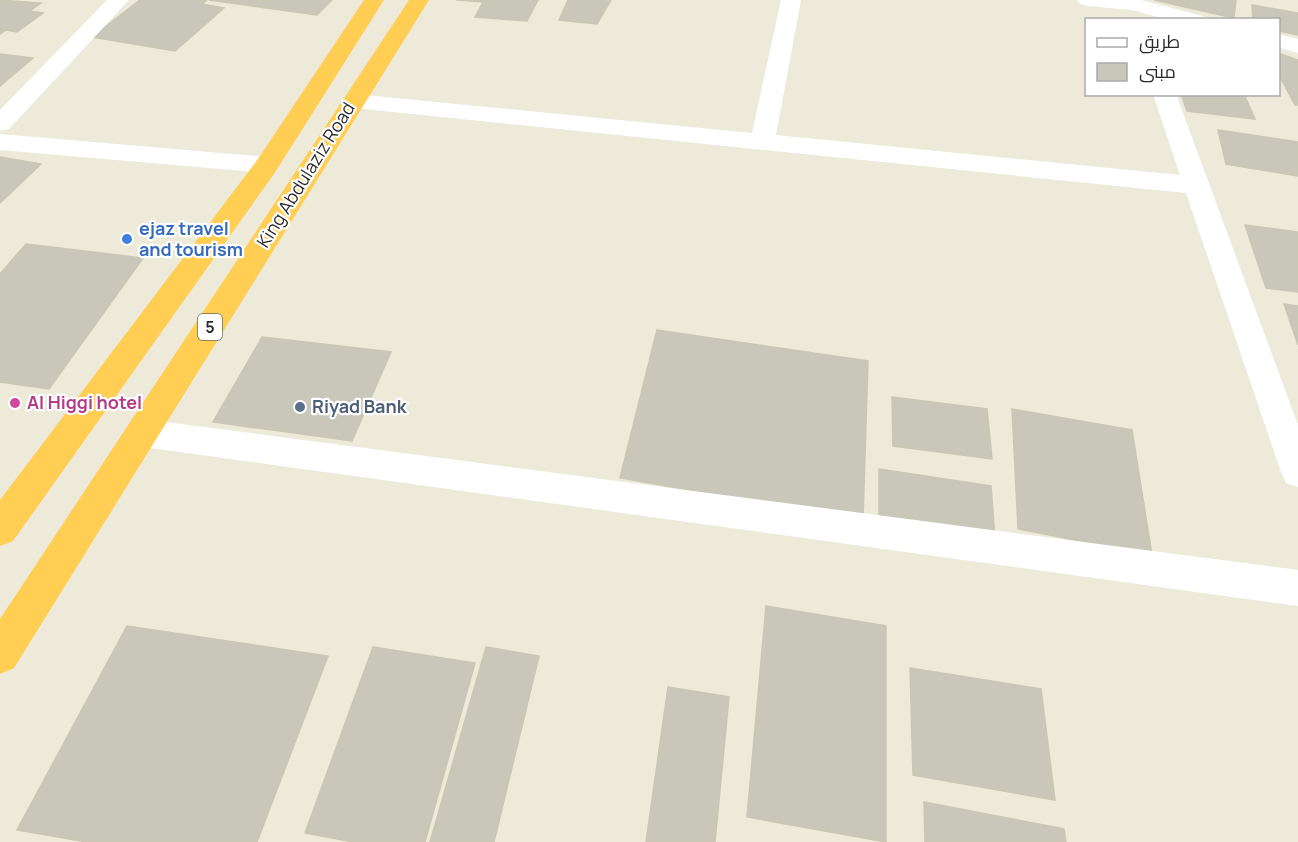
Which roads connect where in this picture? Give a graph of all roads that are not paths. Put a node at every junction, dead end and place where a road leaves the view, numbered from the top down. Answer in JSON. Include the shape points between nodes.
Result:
{"nodes":[{"id":1,"x":119,"y":0,"type":"edge"},
{"id":2,"x":374,"y":0,"type":"edge"},
{"id":3,"x":419,"y":0,"type":"edge"},
{"id":4,"x":790,"y":0,"type":"edge"},
{"id":5,"x":1087,"y":0,"type":"edge"},
{"id":6,"x":1133,"y":8,"type":"edge"},
{"id":7,"x":1186,"y":18,"type":"edge"},
{"id":8,"x":1280,"y":41,"type":"edge"},
{"id":9,"x":1298,"y":46,"type":"edge"},
{"id":10,"x":1165,"y":96,"type":"edge"},
{"id":11,"x":354,"y":100,"type":"junction"},
{"id":12,"x":0,"y":123,"type":"edge"},
{"id":13,"x":763,"y":141,"type":"junction"},
{"id":14,"x":0,"y":142,"type":"edge"},
{"id":15,"x":267,"y":165,"type":"junction"},
{"id":16,"x":1196,"y":185,"type":"junction"},
{"id":17,"x":143,"y":433,"type":"junction"},
{"id":18,"x":1298,"y":472,"type":"edge"},
{"id":19,"x":0,"y":529,"type":"edge"},
{"id":20,"x":1298,"y":588,"type":"edge"},
{"id":21,"x":0,"y":654,"type":"edge"}],
"edges":[{"from":1,"to":12,"type":"street"},
{"from":2,"to":15,"type":"highway","name":"King Abdulaziz Road"},
{"from":3,"to":11,"type":"highway","name":"King Abdulaziz Road","number":"5"},
{"from":4,"to":13,"type":"street"},
{"from":5,"to":6,"type":"street"},
{"from":6,"to":7,"type":"street"},
{"from":8,"to":9,"type":"street"},
{"from":10,"to":16,"type":"street"},
{"from":11,"to":13,"type":"street"},
{"from":11,"to":17,"type":"highway","name":"King Abdulaziz Road","number":"5"},
{"from":13,"to":16,"type":"street"},
{"from":14,"to":15,"type":"street"},
{"from":15,"to":19,"type":"highway","name":"King Abdulaziz Road"},
{"from":16,"to":18,"type":"street"},
{"from":17,"to":20,"type":"street"},
{"from":17,"to":21,"type":"highway","name":"King Abdulaziz Road","number":"5"}]}
